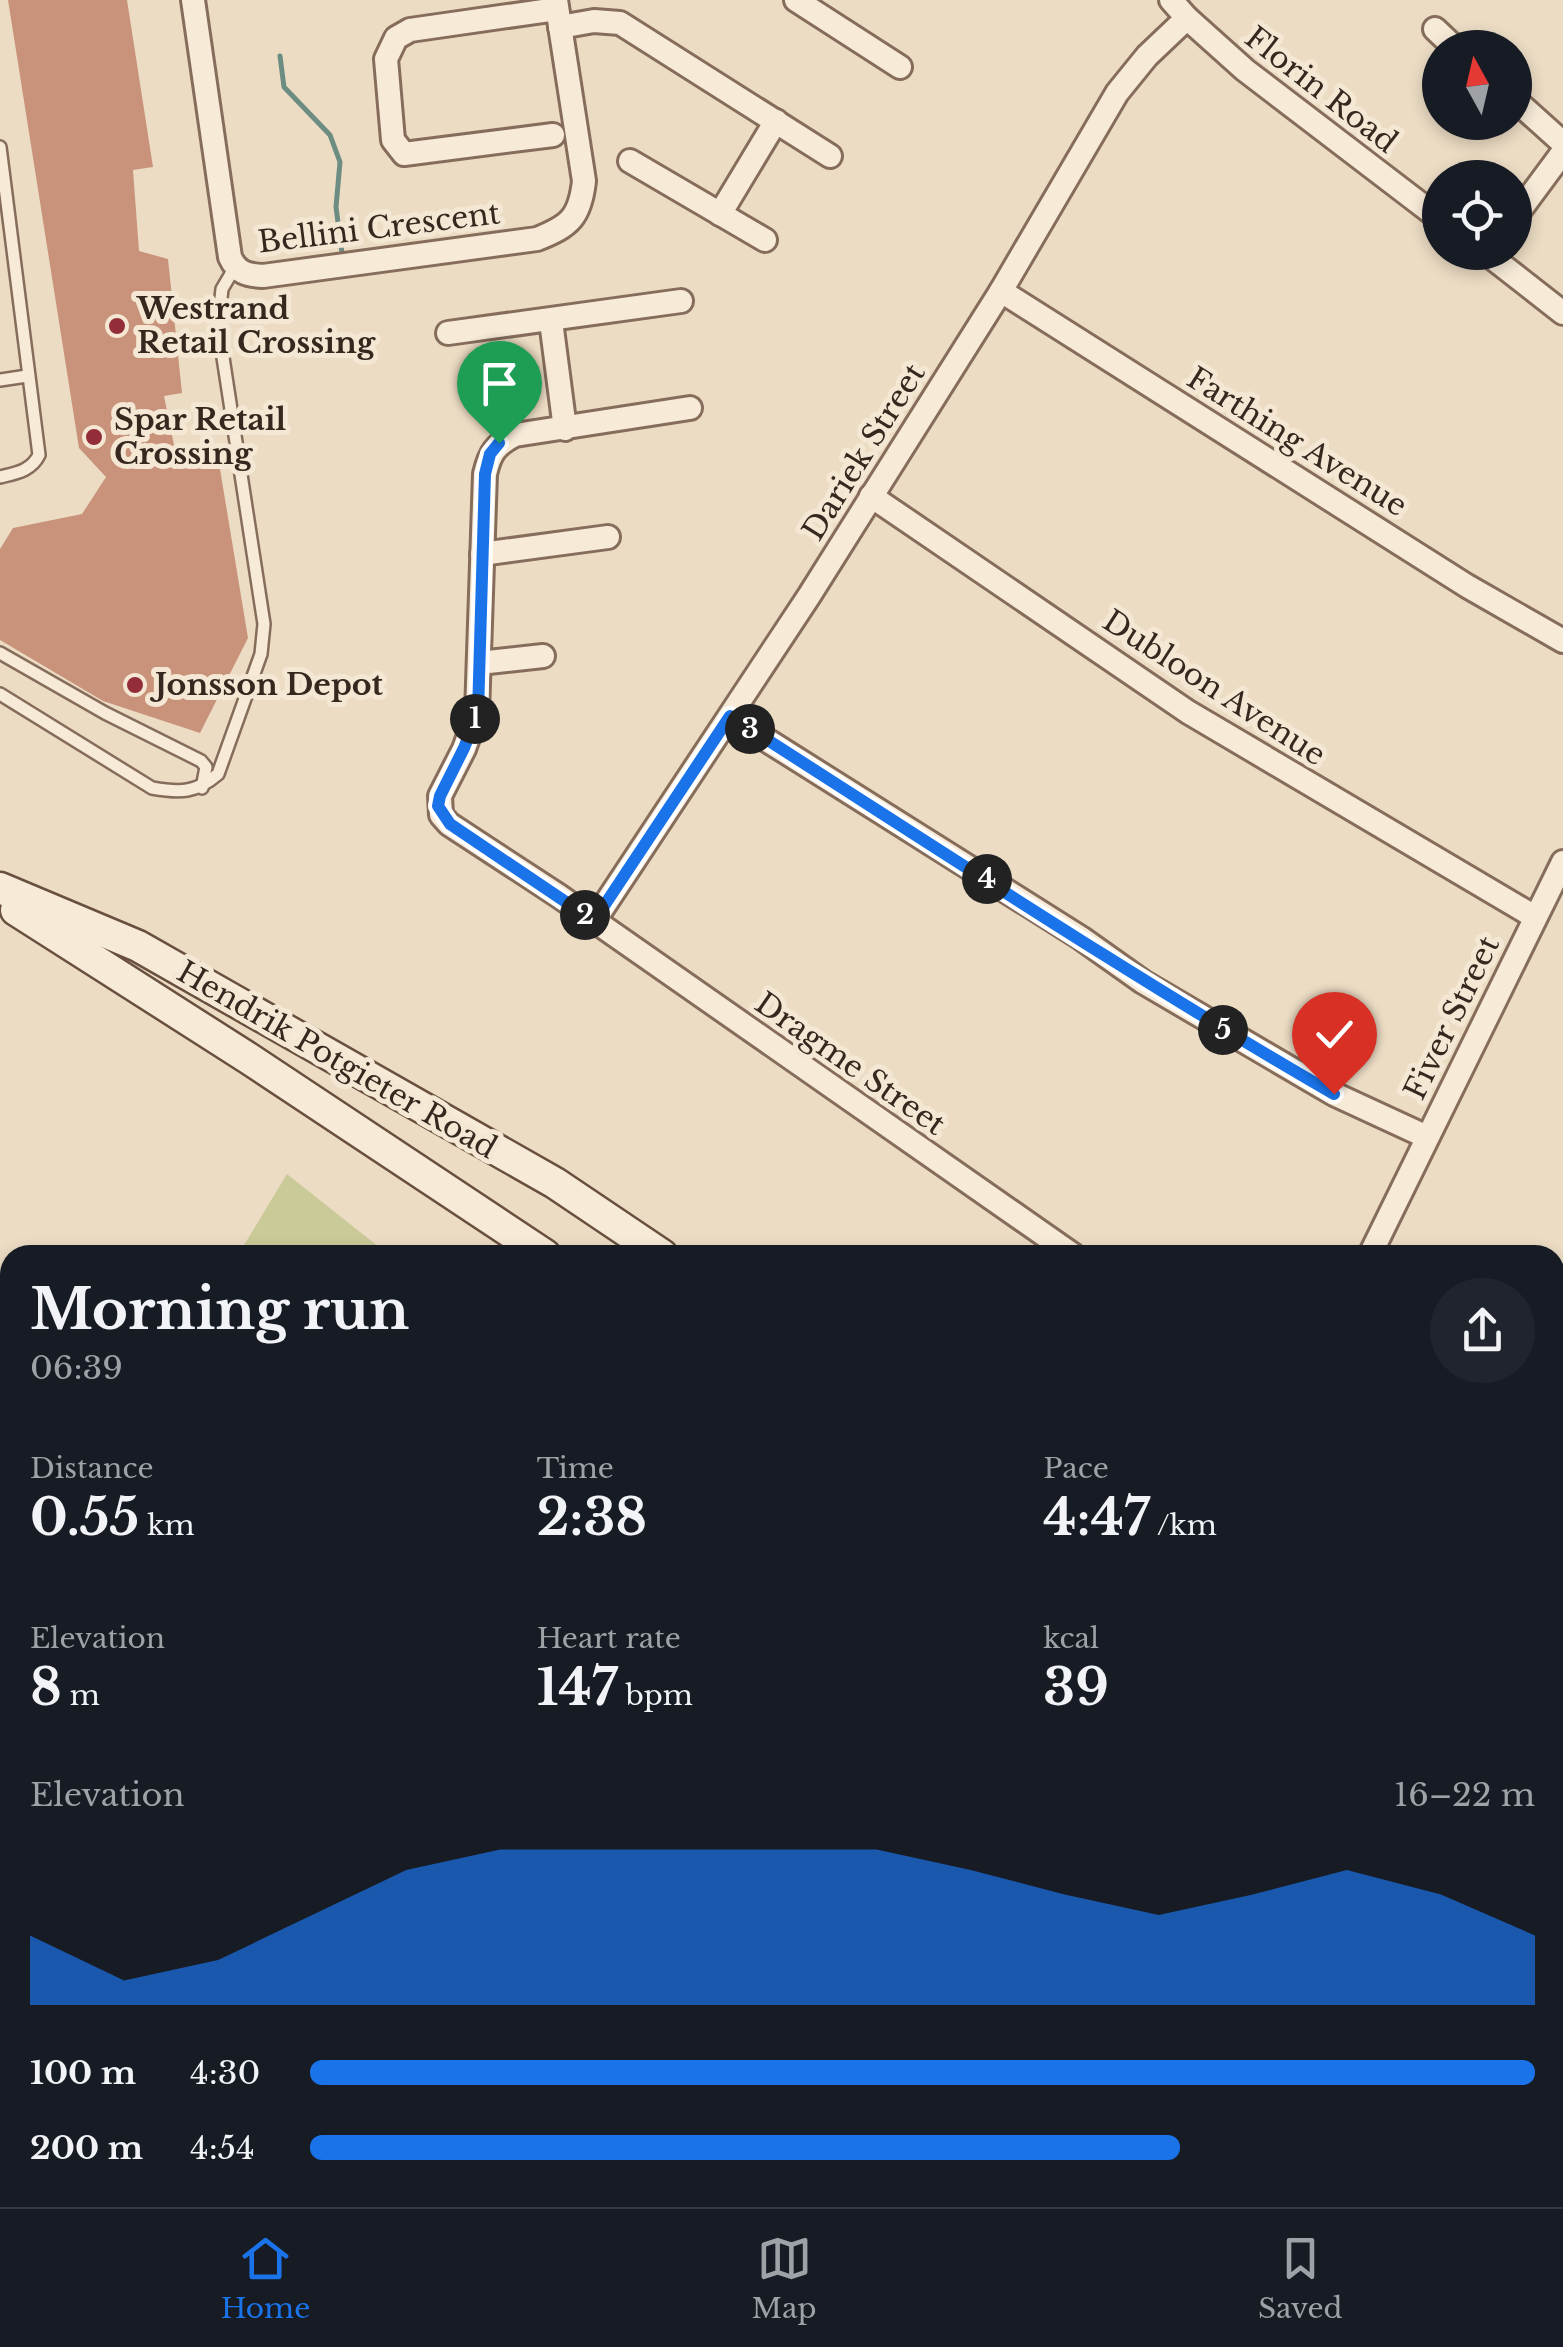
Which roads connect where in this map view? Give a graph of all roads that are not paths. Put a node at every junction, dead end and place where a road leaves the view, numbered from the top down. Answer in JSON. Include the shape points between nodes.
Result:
{"nodes":[{"id":1,"x":193,"y":0,"type":"edge"},
{"id":2,"x":796,"y":0,"type":"edge"},
{"id":3,"x":515,"y":7,"type":"edge"},
{"id":4,"x":1179,"y":9,"type":"edge"},
{"id":5,"x":832,"y":10,"type":"edge"},
{"id":6,"x":558,"y":12,"type":"edge"},
{"id":7,"x":900,"y":66,"type":"dead end"},
{"id":8,"x":1532,"y":115,"type":"edge"},
{"id":9,"x":776,"y":121,"type":"junction"},
{"id":10,"x":553,"y":135,"type":"dead end"},
{"id":11,"x":1563,"y":143,"type":"edge"},
{"id":12,"x":0,"y":147,"type":"edge"},
{"id":13,"x":1563,"y":152,"type":"edge"},
{"id":14,"x":830,"y":156,"type":"dead end"},
{"id":15,"x":630,"y":162,"type":"dead end"},
{"id":16,"x":1532,"y":194,"type":"edge"},
{"id":17,"x":1422,"y":205,"type":"edge"},
{"id":18,"x":720,"y":214,"type":"junction"},
{"id":19,"x":765,"y":240,"type":"dead end"},
{"id":20,"x":235,"y":267,"type":"junction"},
{"id":21,"x":1509,"y":270,"type":"edge"},
{"id":22,"x":1001,"y":291,"type":"junction"},
{"id":23,"x":681,"y":301,"type":"dead end"},
{"id":24,"x":1563,"y":313,"type":"edge"},
{"id":25,"x":551,"y":321,"type":"junction"},
{"id":26,"x":448,"y":333,"type":"dead end"},
{"id":27,"x":28,"y":376,"type":"junction"},
{"id":28,"x":0,"y":380,"type":"edge"},
{"id":29,"x":690,"y":408,"type":"dead end"},
{"id":30,"x":565,"y":429,"type":"junction"},
{"id":31,"x":0,"y":477,"type":"edge"},
{"id":32,"x":871,"y":496,"type":"junction"},
{"id":33,"x":608,"y":537,"type":"dead end"},
{"id":34,"x":482,"y":554,"type":"junction"},
{"id":35,"x":1563,"y":641,"type":"edge"},
{"id":36,"x":0,"y":653,"type":"edge"},
{"id":37,"x":543,"y":656,"type":"dead end"},
{"id":38,"x":479,"y":664,"type":"junction"},
{"id":39,"x":0,"y":694,"type":"edge"},
{"id":40,"x":730,"y":716,"type":"junction"},
{"id":41,"x":202,"y":788,"type":"junction"},
{"id":42,"x":1563,"y":862,"type":"edge"},
{"id":43,"x":0,"y":888,"type":"edge"},
{"id":44,"x":0,"y":900,"type":"edge"},
{"id":45,"x":1535,"y":917,"type":"junction"},
{"id":46,"x":594,"y":921,"type":"junction"},
{"id":47,"x":1427,"y":1137,"type":"junction"},
{"id":48,"x":530,"y":1245,"type":"edge"},
{"id":49,"x":647,"y":1245,"type":"edge"},
{"id":50,"x":1059,"y":1245,"type":"edge"},
{"id":51,"x":1375,"y":1245,"type":"edge"}],
"edges":[{"from":1,"to":20,"type":"street","name":"Bellini Crescent"},
{"from":2,"to":5,"type":"street"},
{"from":3,"to":6,"type":"street"},
{"from":3,"to":10,"type":"street","via":[[396,38],[386,59],[393,140],[412,155]]},
{"from":4,"to":17,"type":"street","name":"Florin Road","via":[[1259,82]]},
{"from":4,"to":22,"type":"street","name":"Dariek Street","via":[[1118,93]]},
{"from":5,"to":7,"type":"street"},
{"from":6,"to":9,"type":"street","via":[[620,23]]},
{"from":6,"to":20,"type":"street","name":"Bellini Crescent","via":[[584,181],[581,207],[562,230],[537,239],[264,276]]},
{"from":8,"to":11,"type":"street"},
{"from":9,"to":14,"type":"street"},
{"from":9,"to":18,"type":"street"},
{"from":12,"to":27,"type":"lane"},
{"from":13,"to":16,"type":"street"},
{"from":15,"to":18,"type":"street"},
{"from":18,"to":19,"type":"street"},
{"from":20,"to":41,"type":"lane","via":[[222,289],[218,326],[264,624],[261,654],[218,774]]},
{"from":21,"to":24,"type":"street"},
{"from":22,"to":32,"type":"street","name":"Dariek Street"},
{"from":22,"to":35,"type":"street","name":"Farthing Avenue"},
{"from":23,"to":25,"type":"street"},
{"from":25,"to":26,"type":"street"},
{"from":25,"to":30,"type":"street"},
{"from":27,"to":28,"type":"lane"},
{"from":27,"to":31,"type":"lane","via":[[39,455],[26,470]]},
{"from":29,"to":30,"type":"street"},
{"from":30,"to":34,"type":"street","via":[[514,436],[490,454]]},
{"from":32,"to":40,"type":"street","name":"Dariek Street"},
{"from":32,"to":45,"type":"street","name":"Dubloon Avenue","via":[[1188,712]]},
{"from":33,"to":34,"type":"street"},
{"from":34,"to":38,"type":"street"},
{"from":36,"to":41,"type":"lane","via":[[201,760]]},
{"from":37,"to":38,"type":"street"},
{"from":38,"to":46,"type":"street","name":"Dragme Street","via":[[478,713],[440,796],[441,814]]},
{"from":39,"to":41,"type":"lane","via":[[152,788]]},
{"from":40,"to":46,"type":"street","name":"Dariek Street"},
{"from":40,"to":47,"type":"street","via":[[1159,991],[1334,1094]]},
{"from":42,"to":45,"type":"street","name":"Fiver Street"},
{"from":43,"to":49,"type":"main road","name":"Hendrik Potgieter Road","via":[[138,946],[556,1183]]},
{"from":44,"to":48,"type":"main road","name":"Hendrik Potgieter Road"},
{"from":45,"to":47,"type":"street","name":"Fiver Street"},
{"from":46,"to":50,"type":"street","name":"Dragme Street"},
{"from":47,"to":51,"type":"street","name":"Fiver Street"}]}
